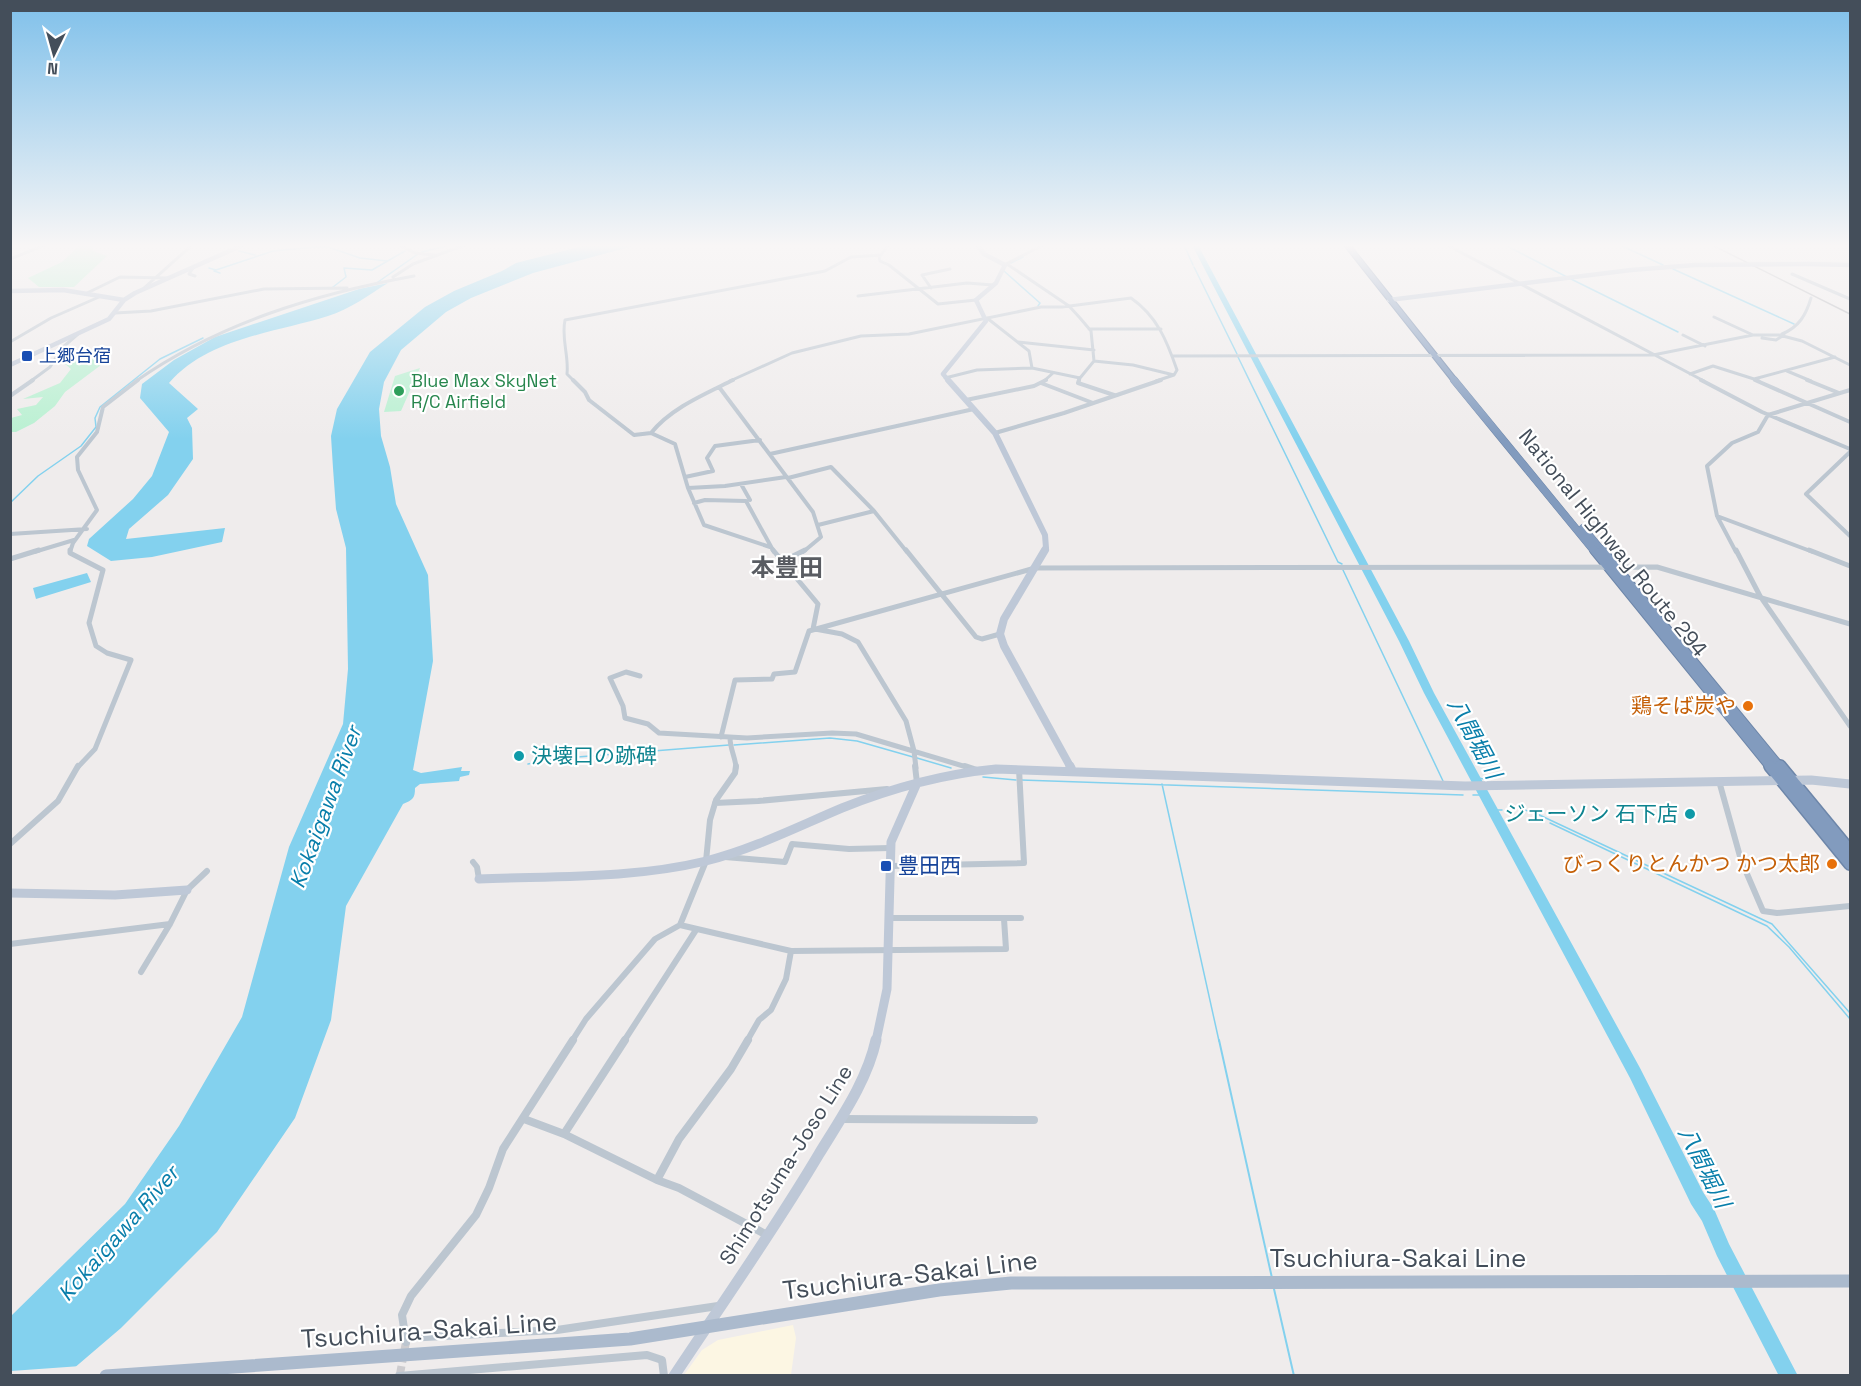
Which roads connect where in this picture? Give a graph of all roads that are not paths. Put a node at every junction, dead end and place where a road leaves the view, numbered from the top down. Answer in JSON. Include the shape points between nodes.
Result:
{"nodes":[{"id":1,"x":70,"y":310,"type":"edge"},
{"id":2,"x":117,"y":310,"type":"edge"},
{"id":3,"x":158,"y":310,"type":"edge"},
{"id":4,"x":278,"y":310,"type":"edge"},
{"id":5,"x":620,"y":310,"type":"edge"},
{"id":6,"x":981,"y":310,"type":"edge"},
{"id":7,"x":1028,"y":310,"type":"edge"},
{"id":8,"x":1072,"y":310,"type":"edge"},
{"id":9,"x":1146,"y":310,"type":"edge"},
{"id":10,"x":1400,"y":310,"type":"edge"},
{"id":11,"x":1568,"y":310,"type":"edge"},
{"id":12,"x":1807,"y":310,"type":"edge"},
{"id":13,"x":115,"y":313,"type":"junction"},
{"id":14,"x":1714,"y":317,"type":"dead end"},
{"id":15,"x":986,"y":318,"type":"junction"},
{"id":16,"x":1089,"y":329,"type":"junction"},
{"id":17,"x":1161,"y":329,"type":"junction"},
{"id":18,"x":78,"y":334,"type":"junction"},
{"id":19,"x":1683,"y":335,"type":"dead end"},
{"id":20,"x":1753,"y":335,"type":"junction"},
{"id":21,"x":1781,"y":335,"type":"junction"},
{"id":22,"x":10,"y":342,"type":"edge"},
{"id":23,"x":1018,"y":342,"type":"junction"},
{"id":24,"x":1705,"y":346,"type":"junction"},
{"id":25,"x":1094,"y":350,"type":"junction"},
{"id":26,"x":1437,"y":355,"type":"junction"},
{"id":27,"x":1653,"y":355,"type":"junction"},
{"id":28,"x":1172,"y":356,"type":"junction"},
{"id":29,"x":1835,"y":357,"type":"junction"},
{"id":30,"x":1094,"y":361,"type":"junction"},
{"id":31,"x":10,"y":365,"type":"edge"},
{"id":32,"x":1851,"y":365,"type":"edge"},
{"id":33,"x":1032,"y":368,"type":"junction"},
{"id":34,"x":1786,"y":371,"type":"junction"},
{"id":35,"x":1053,"y":373,"type":"junction"},
{"id":36,"x":1174,"y":375,"type":"junction"},
{"id":37,"x":1690,"y":375,"type":"junction"},
{"id":38,"x":945,"y":378,"type":"junction"},
{"id":39,"x":1080,"y":378,"type":"junction"},
{"id":40,"x":1754,"y":379,"type":"junction"},
{"id":41,"x":1041,"y":383,"type":"junction"},
{"id":42,"x":719,"y":387,"type":"junction"},
{"id":43,"x":1851,"y":390,"type":"edge"},
{"id":44,"x":1839,"y":393,"type":"junction"},
{"id":45,"x":10,"y":396,"type":"edge"},
{"id":46,"x":1115,"y":396,"type":"junction"},
{"id":47,"x":966,"y":400,"type":"junction"},
{"id":48,"x":1093,"y":403,"type":"junction"},
{"id":49,"x":1807,"y":403,"type":"junction"},
{"id":50,"x":974,"y":409,"type":"junction"},
{"id":51,"x":1768,"y":415,"type":"junction"},
{"id":52,"x":1851,"y":422,"type":"edge"},
{"id":53,"x":651,"y":433,"type":"junction"},
{"id":54,"x":995,"y":433,"type":"junction"},
{"id":55,"x":760,"y":440,"type":"junction"},
{"id":56,"x":1851,"y":451,"type":"edge"},
{"id":57,"x":770,"y":454,"type":"junction"},
{"id":58,"x":685,"y":477,"type":"junction"},
{"id":59,"x":787,"y":478,"type":"junction"},
{"id":60,"x":741,"y":484,"type":"junction"},
{"id":61,"x":688,"y":488,"type":"junction"},
{"id":62,"x":746,"y":501,"type":"junction"},
{"id":63,"x":694,"y":503,"type":"junction"},
{"id":64,"x":874,"y":511,"type":"junction"},
{"id":65,"x":1717,"y":516,"type":"junction"},
{"id":66,"x":818,"y":525,"type":"junction"},
{"id":67,"x":87,"y":529,"type":"junction"},
{"id":68,"x":10,"y":534,"type":"edge"},
{"id":69,"x":1851,"y":536,"type":"edge"},
{"id":70,"x":76,"y":540,"type":"junction"},
{"id":71,"x":770,"y":547,"type":"junction"},
{"id":72,"x":10,"y":559,"type":"edge"},
{"id":73,"x":781,"y":562,"type":"junction"},
{"id":74,"x":1610,"y":566,"type":"junction"},
{"id":75,"x":1851,"y":566,"type":"edge"},
{"id":76,"x":1035,"y":568,"type":"junction"},
{"id":77,"x":942,"y":594,"type":"junction"},
{"id":78,"x":1760,"y":596,"type":"junction"},
{"id":79,"x":1851,"y":624,"type":"edge"},
{"id":80,"x":813,"y":629,"type":"junction"},
{"id":81,"x":1000,"y":634,"type":"junction"},
{"id":82,"x":640,"y":676,"type":"dead end"},
{"id":83,"x":1851,"y":726,"type":"edge"},
{"id":84,"x":720,"y":737,"type":"junction"},
{"id":85,"x":730,"y":740,"type":"junction"},
{"id":86,"x":914,"y":752,"type":"junction"},
{"id":87,"x":979,"y":771,"type":"junction"},
{"id":88,"x":1073,"y":772,"type":"junction"},
{"id":89,"x":1019,"y":776,"type":"junction"},
{"id":90,"x":1787,"y":780,"type":"junction"},
{"id":91,"x":1719,"y":781,"type":"junction"},
{"id":92,"x":917,"y":783,"type":"junction"},
{"id":93,"x":1851,"y":784,"type":"edge"},
{"id":94,"x":890,"y":790,"type":"junction"},
{"id":95,"x":715,"y":803,"type":"junction"},
{"id":96,"x":10,"y":844,"type":"edge"},
{"id":97,"x":891,"y":848,"type":"junction"},
{"id":98,"x":1851,"y":851,"type":"edge"},
{"id":99,"x":718,"y":857,"type":"junction"},
{"id":100,"x":706,"y":861,"type":"junction"},
{"id":101,"x":473,"y":862,"type":"dead end"},
{"id":102,"x":1851,"y":864,"type":"edge"},
{"id":103,"x":890,"y":866,"type":"junction"},
{"id":104,"x":207,"y":871,"type":"dead end"},
{"id":105,"x":479,"y":879,"type":"joint"},
{"id":106,"x":187,"y":890,"type":"junction"},
{"id":107,"x":10,"y":893,"type":"edge"},
{"id":108,"x":1851,"y":906,"type":"edge"},
{"id":109,"x":889,"y":918,"type":"junction"},
{"id":110,"x":1021,"y":918,"type":"dead end"},
{"id":111,"x":1004,"y":919,"type":"junction"},
{"id":112,"x":170,"y":924,"type":"junction"},
{"id":113,"x":680,"y":925,"type":"junction"},
{"id":114,"x":696,"y":930,"type":"junction"},
{"id":115,"x":10,"y":944,"type":"edge"},
{"id":116,"x":791,"y":951,"type":"junction"},
{"id":117,"x":889,"y":951,"type":"junction"},
{"id":118,"x":141,"y":972,"type":"dead end"},
{"id":119,"x":524,"y":1119,"type":"junction"},
{"id":120,"x":840,"y":1119,"type":"junction"},
{"id":121,"x":1034,"y":1120,"type":"dead end"},
{"id":122,"x":564,"y":1134,"type":"junction"},
{"id":123,"x":657,"y":1180,"type":"junction"},
{"id":124,"x":767,"y":1235,"type":"junction"},
{"id":125,"x":1851,"y":1281,"type":"edge"},
{"id":126,"x":720,"y":1306,"type":"junction"},
{"id":127,"x":705,"y":1327,"type":"junction"},
{"id":128,"x":106,"y":1376,"type":"edge"},
{"id":129,"x":399,"y":1376,"type":"edge"},
{"id":130,"x":664,"y":1376,"type":"edge"},
{"id":131,"x":674,"y":1376,"type":"edge"}],
"edges":[{"from":1,"to":22,"type":"street"},
{"from":2,"to":13,"type":"main road"},
{"from":3,"to":13,"type":"street"},
{"from":4,"to":67,"type":"street","via":[[217,332],[164,360],[105,405],[98,414],[98,430],[78,453],[76,464],[97,510]]},
{"from":5,"to":53,"type":"street","via":[[565,320],[561,336],[569,362],[568,375],[589,400],[634,435]]},
{"from":6,"to":15,"type":"main road"},
{"from":7,"to":15,"type":"street"},
{"from":8,"to":16,"type":"street"},
{"from":9,"to":17,"type":"street"},
{"from":10,"to":26,"type":"highway","name":"National Highway Route 294"},
{"from":11,"to":27,"type":"street"},
{"from":12,"to":21,"type":"street","via":[[1797,326]]},
{"from":13,"to":18,"type":"main road"},
{"from":14,"to":20,"type":"street"},
{"from":15,"to":23,"type":"street"},
{"from":15,"to":38,"type":"main road","via":[[945,369]]},
{"from":15,"to":42,"type":"street","via":[[909,334],[861,336],[811,347],[773,360]]},
{"from":16,"to":17,"type":"street"},
{"from":16,"to":25,"type":"street"},
{"from":17,"to":28,"type":"street"},
{"from":18,"to":31,"type":"main road"},
{"from":18,"to":45,"type":"street","via":[[62,348],[50,367]]},
{"from":19,"to":24,"type":"street"},
{"from":20,"to":21,"type":"street"},
{"from":20,"to":24,"type":"street"},
{"from":21,"to":29,"type":"street"},
{"from":23,"to":25,"type":"street"},
{"from":23,"to":33,"type":"street","via":[[1029,351]]},
{"from":24,"to":27,"type":"street"},
{"from":25,"to":30,"type":"street"},
{"from":26,"to":27,"type":"street"},
{"from":26,"to":28,"type":"street"},
{"from":26,"to":74,"type":"highway","name":"National Highway Route 294"},
{"from":27,"to":37,"type":"street"},
{"from":28,"to":36,"type":"street","via":[[1177,370]]},
{"from":29,"to":32,"type":"street"},
{"from":29,"to":34,"type":"street"},
{"from":30,"to":36,"type":"street"},
{"from":30,"to":39,"type":"street"},
{"from":33,"to":35,"type":"street"},
{"from":33,"to":38,"type":"street","via":[[977,370]]},
{"from":34,"to":40,"type":"street"},
{"from":34,"to":44,"type":"street"},
{"from":35,"to":39,"type":"street"},
{"from":35,"to":41,"type":"street"},
{"from":36,"to":46,"type":"street"},
{"from":37,"to":40,"type":"street","via":[[1713,366]]},
{"from":37,"to":51,"type":"street"},
{"from":38,"to":47,"type":"main road"},
{"from":39,"to":46,"type":"street","via":[[1078,383],[1083,386]]},
{"from":40,"to":49,"type":"street"},
{"from":41,"to":47,"type":"street"},
{"from":41,"to":48,"type":"street"},
{"from":42,"to":53,"type":"street","via":[[675,411]]},
{"from":42,"to":55,"type":"street"},
{"from":43,"to":44,"type":"street"},
{"from":44,"to":49,"type":"street"},
{"from":46,"to":48,"type":"street"},
{"from":47,"to":50,"type":"main road"},
{"from":48,"to":54,"type":"street"},
{"from":49,"to":51,"type":"street"},
{"from":49,"to":52,"type":"street"},
{"from":50,"to":54,"type":"main road"},
{"from":50,"to":57,"type":"street"},
{"from":51,"to":56,"type":"street"},
{"from":51,"to":65,"type":"street","via":[[1758,432],[1732,443],[1707,466]]},
{"from":53,"to":58,"type":"street","via":[[675,444]]},
{"from":54,"to":76,"type":"main road","via":[[1045,535],[1046,548]]},
{"from":55,"to":57,"type":"street"},
{"from":55,"to":58,"type":"street","via":[[715,446],[707,458],[713,471]]},
{"from":56,"to":69,"type":"street","via":[[1806,494]]},
{"from":57,"to":59,"type":"street"},
{"from":58,"to":61,"type":"street"},
{"from":59,"to":60,"type":"street"},
{"from":59,"to":64,"type":"street","via":[[831,467]]},
{"from":59,"to":66,"type":"street"},
{"from":60,"to":61,"type":"street"},
{"from":60,"to":62,"type":"street","via":[[750,500]]},
{"from":61,"to":63,"type":"street"},
{"from":62,"to":63,"type":"street"},
{"from":62,"to":71,"type":"street"},
{"from":63,"to":71,"type":"street","via":[[704,525]]},
{"from":64,"to":66,"type":"street"},
{"from":64,"to":77,"type":"street"},
{"from":65,"to":75,"type":"street"},
{"from":65,"to":78,"type":"street"},
{"from":66,"to":73,"type":"street","via":[[821,537],[800,555]]},
{"from":67,"to":68,"type":"street"},
{"from":67,"to":70,"type":"street"},
{"from":70,"to":72,"type":"street"},
{"from":70,"to":96,"type":"street","via":[[70,554],[102,570],[89,623],[96,646],[131,660],[95,749],[75,770],[58,801]]},
{"from":71,"to":73,"type":"street"},
{"from":73,"to":80,"type":"street","via":[[819,604]]},
{"from":74,"to":76,"type":"street"},
{"from":74,"to":78,"type":"street","via":[[1657,567]]},
{"from":74,"to":90,"type":"highway","name":"National Highway Route 294"},
{"from":76,"to":77,"type":"street"},
{"from":76,"to":81,"type":"main road","via":[[1004,619]]},
{"from":77,"to":80,"type":"street"},
{"from":77,"to":81,"type":"street","via":[[976,637]]},
{"from":78,"to":79,"type":"street"},
{"from":78,"to":83,"type":"street"},
{"from":80,"to":84,"type":"street","via":[[795,672],[774,674],[772,679],[735,680]]},
{"from":80,"to":86,"type":"street","via":[[842,634],[858,642],[902,712]]},
{"from":81,"to":88,"type":"main road"},
{"from":82,"to":84,"type":"street","via":[[626,672],[610,678],[624,706],[624,718],[648,723],[665,735]]},
{"from":84,"to":85,"type":"street"},
{"from":85,"to":86,"type":"street","via":[[845,733]]},
{"from":85,"to":95,"type":"street","via":[[735,772]]},
{"from":86,"to":87,"type":"street"},
{"from":86,"to":92,"type":"street"},
{"from":87,"to":89,"type":"main road"},
{"from":87,"to":92,"type":"main road"},
{"from":88,"to":89,"type":"main road"},
{"from":88,"to":91,"type":"main road","via":[[1465,786]]},
{"from":89,"to":103,"type":"street","via":[[1024,863]]},
{"from":90,"to":91,"type":"main road"},
{"from":90,"to":93,"type":"main road"},
{"from":90,"to":98,"type":"highway","name":"National Highway Route 294"},
{"from":90,"to":102,"type":"highway","name":"National Highway Route 294"},
{"from":91,"to":108,"type":"street","via":[[1740,860],[1763,911]]},
{"from":92,"to":94,"type":"main road"},
{"from":92,"to":97,"type":"main road","name":"Shimotsuma-Joso Line"},
{"from":94,"to":95,"type":"street","via":[[749,804]]},
{"from":94,"to":99,"type":"main road","via":[[768,841]]},
{"from":95,"to":100,"type":"street"},
{"from":97,"to":99,"type":"street","via":[[792,844],[785,862]]},
{"from":97,"to":103,"type":"main road","name":"Shimotsuma-Joso Line"},
{"from":99,"to":100,"type":"main road"},
{"from":100,"to":105,"type":"main road","via":[[637,871]]},
{"from":100,"to":113,"type":"street"},
{"from":101,"to":105,"type":"street"},
{"from":103,"to":109,"type":"main road","name":"Shimotsuma-Joso Line"},
{"from":104,"to":106,"type":"street"},
{"from":106,"to":107,"type":"main road","via":[[115,895]]},
{"from":106,"to":112,"type":"street"},
{"from":109,"to":111,"type":"street"},
{"from":109,"to":117,"type":"main road","name":"Shimotsuma-Joso Line"},
{"from":110,"to":111,"type":"street"},
{"from":111,"to":117,"type":"street","via":[[1006,949]]},
{"from":112,"to":115,"type":"street"},
{"from":112,"to":118,"type":"street"},
{"from":113,"to":114,"type":"street"},
{"from":113,"to":119,"type":"street","via":[[655,939],[586,1019]]},
{"from":114,"to":116,"type":"street"},
{"from":114,"to":122,"type":"street"},
{"from":116,"to":117,"type":"street"},
{"from":116,"to":123,"type":"street","via":[[786,979],[771,1010],[759,1020],[731,1070],[679,1139]]},
{"from":117,"to":120,"type":"main road","name":"Shimotsuma-Joso Line","via":[[886,996],[876,1047],[864,1078]]},
{"from":119,"to":122,"type":"street"},
{"from":119,"to":126,"type":"street","via":[[502,1149],[476,1215],[411,1296],[402,1315],[406,1340],[557,1330]]},
{"from":120,"to":121,"type":"street"},
{"from":120,"to":124,"type":"main road","name":"Shimotsuma-Joso Line"},
{"from":122,"to":123,"type":"street"},
{"from":123,"to":124,"type":"street"},
{"from":124,"to":126,"type":"main road","name":"Shimotsuma-Joso Line"},
{"from":125,"to":127,"type":"main road","name":"Tsuchiura-Sakai Line","via":[[1021,1283],[939,1290]]},
{"from":126,"to":127,"type":"main road","name":"Shimotsuma-Joso Line"},
{"from":127,"to":128,"type":"main road","name":"Tsuchiura-Sakai Line","via":[[579,1344]]},
{"from":127,"to":131,"type":"main road","name":"Shimotsuma-Joso Line"},
{"from":129,"to":130,"type":"street","via":[[647,1355],[662,1360]]}]}
